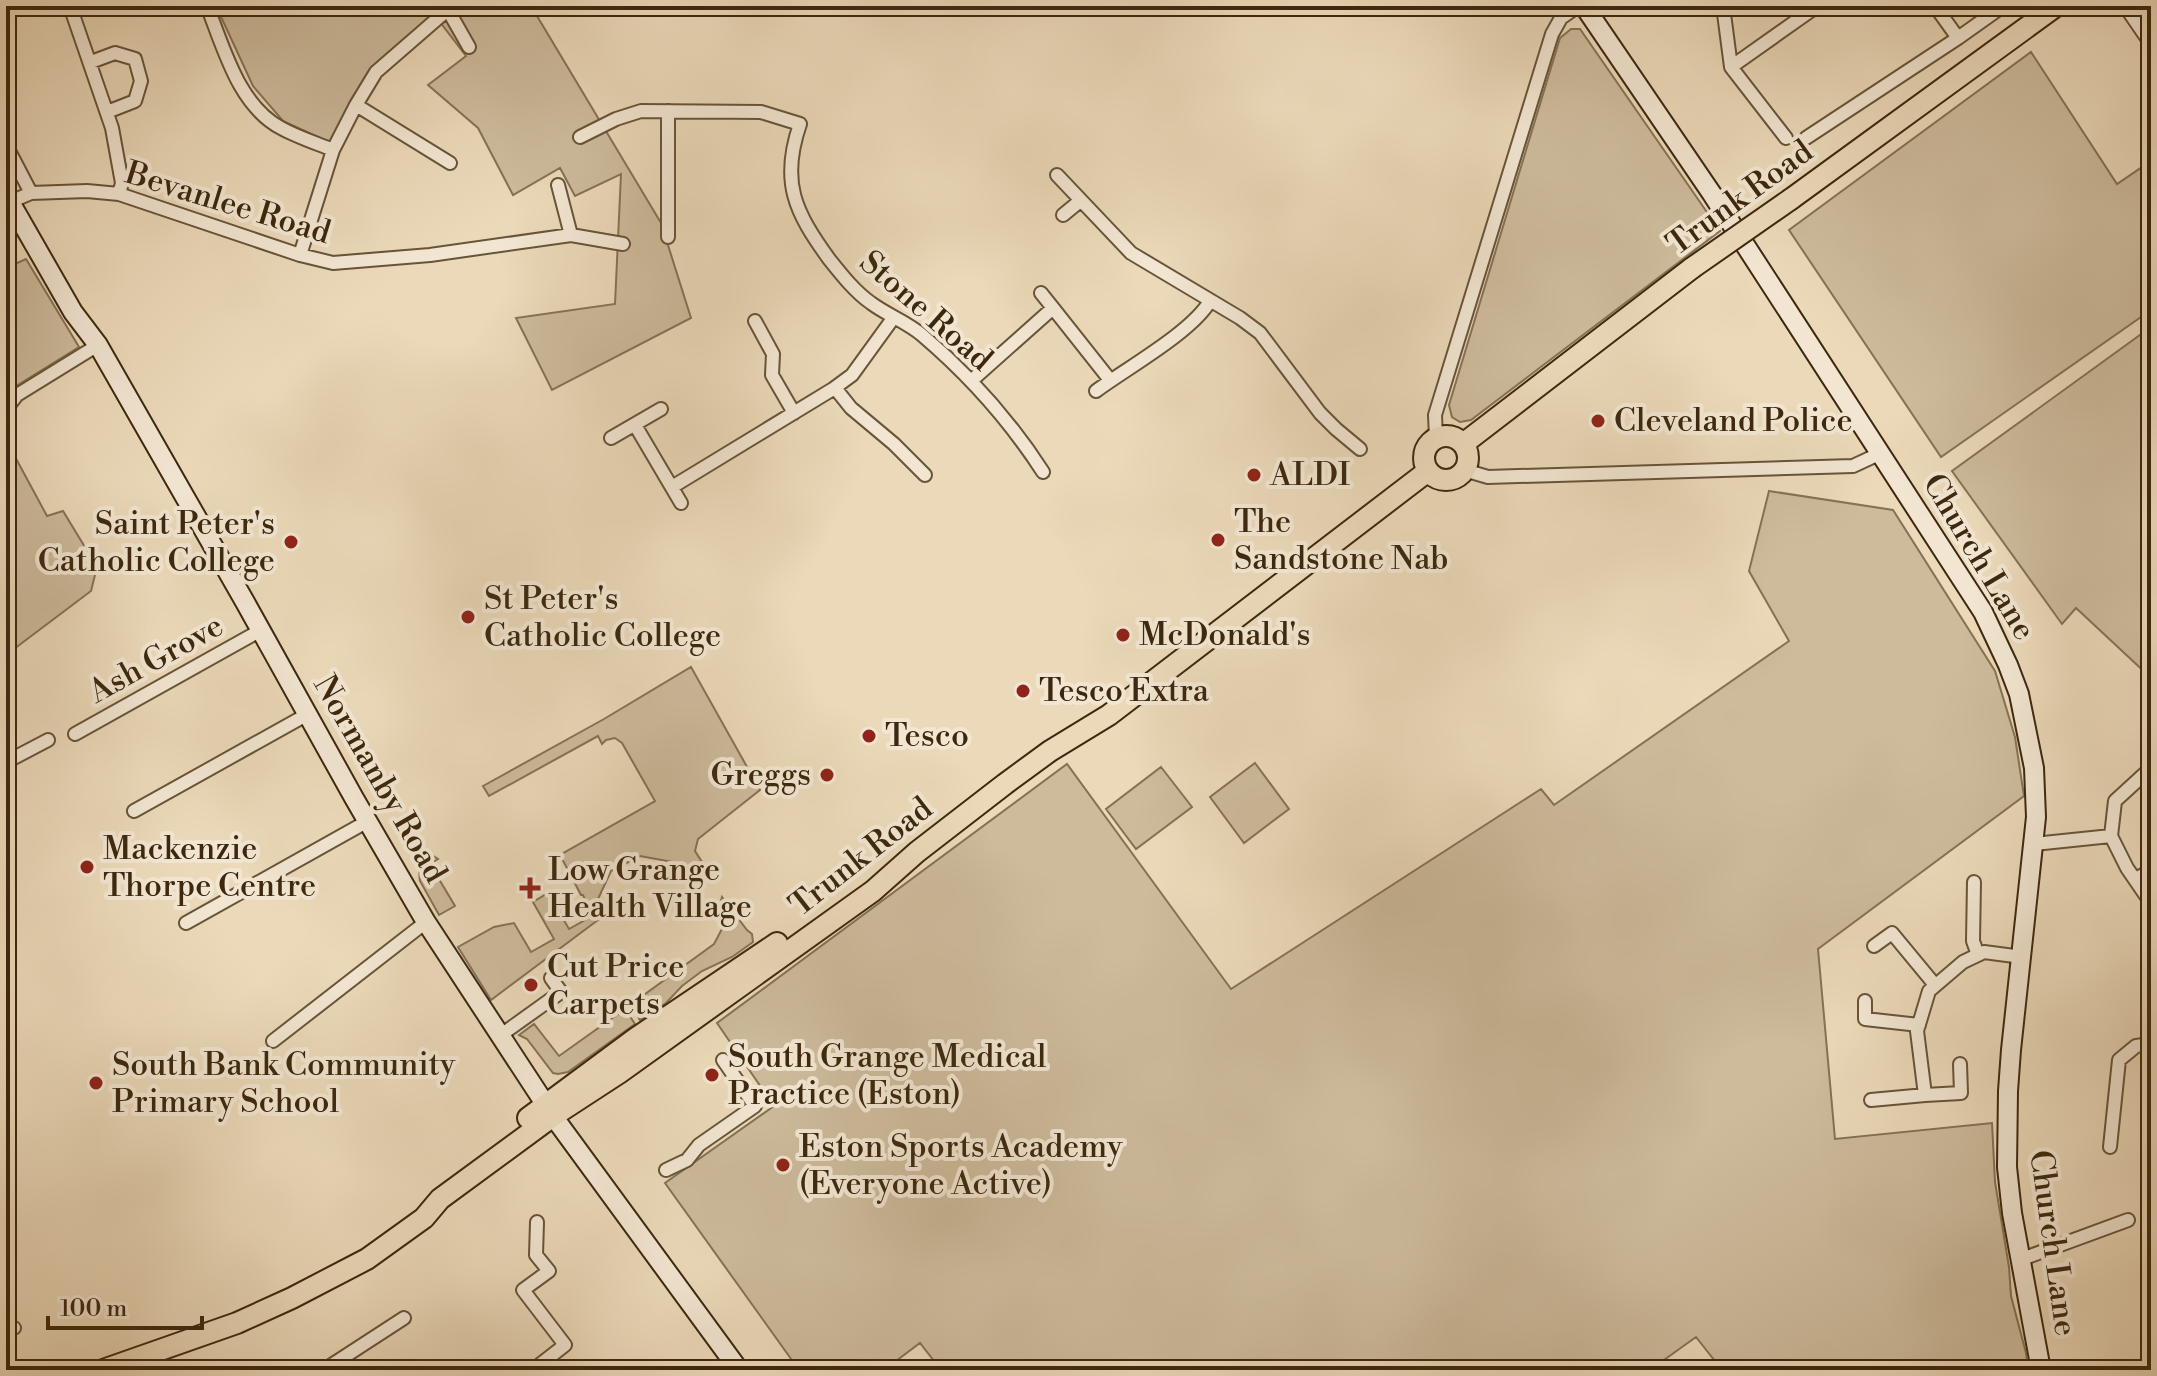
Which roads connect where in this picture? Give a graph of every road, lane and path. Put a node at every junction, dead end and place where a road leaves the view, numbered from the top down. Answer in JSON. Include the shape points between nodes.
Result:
{"nodes":[{"id":1,"x":70,"y":6,"type":"edge"},
{"id":2,"x":207,"y":6,"type":"edge"},
{"id":3,"x":1581,"y":6,"type":"edge"},
{"id":4,"x":1723,"y":6,"type":"edge"},
{"id":5,"x":1935,"y":6,"type":"edge"},
{"id":6,"x":2003,"y":6,"type":"edge"},
{"id":7,"x":2056,"y":6,"type":"edge"},
{"id":8,"x":2125,"y":6,"type":"edge"},
{"id":9,"x":450,"y":8,"type":"edge"},
{"id":10,"x":1813,"y":9,"type":"dead end"},
{"id":11,"x":1958,"y":38,"type":"junction"},
{"id":12,"x":2151,"y":44,"type":"edge"},
{"id":13,"x":469,"y":47,"type":"dead end"},
{"id":14,"x":91,"y":62,"type":"junction"},
{"id":15,"x":1731,"y":67,"type":"junction"},
{"id":16,"x":356,"y":105,"type":"junction"},
{"id":17,"x":668,"y":111,"type":"junction"},
{"id":18,"x":107,"y":112,"type":"junction"},
{"id":19,"x":580,"y":137,"type":"dead end"},
{"id":20,"x":1786,"y":138,"type":"dead end"},
{"id":21,"x":1806,"y":138,"type":"dead end"},
{"id":22,"x":6,"y":145,"type":"edge"},
{"id":23,"x":333,"y":150,"type":"junction"},
{"id":24,"x":450,"y":163,"type":"dead end"},
{"id":25,"x":1057,"y":175,"type":"dead end"},
{"id":26,"x":558,"y":185,"type":"dead end"},
{"id":27,"x":31,"y":193,"type":"junction"},
{"id":28,"x":119,"y":194,"type":"junction"},
{"id":29,"x":8,"y":198,"type":"edge"},
{"id":30,"x":1080,"y":201,"type":"junction"},
{"id":31,"x":1063,"y":215,"type":"dead end"},
{"id":32,"x":571,"y":235,"type":"junction"},
{"id":33,"x":668,"y":237,"type":"dead end"},
{"id":34,"x":623,"y":244,"type":"dead end"},
{"id":35,"x":300,"y":255,"type":"junction"},
{"id":36,"x":1041,"y":293,"type":"dead end"},
{"id":37,"x":1210,"y":301,"type":"junction"},
{"id":38,"x":1053,"y":308,"type":"junction"},
{"id":39,"x":894,"y":317,"type":"junction"},
{"id":40,"x":755,"y":321,"type":"dead end"},
{"id":41,"x":98,"y":345,"type":"junction"},
{"id":42,"x":1110,"y":380,"type":"junction"},
{"id":43,"x":971,"y":381,"type":"junction"},
{"id":44,"x":835,"y":388,"type":"junction"},
{"id":45,"x":1096,"y":391,"type":"dead end"},
{"id":46,"x":6,"y":409,"type":"edge"},
{"id":47,"x":661,"y":409,"type":"dead end"},
{"id":48,"x":794,"y":413,"type":"junction"},
{"id":49,"x":635,"y":425,"type":"junction"},
{"id":50,"x":611,"y":438,"type":"dead end"},
{"id":51,"x":1436,"y":438,"type":"junction"},
{"id":52,"x":1463,"y":444,"type":"junction"},
{"id":53,"x":1360,"y":449,"type":"dead end"},
{"id":54,"x":1881,"y":453,"type":"junction"},
{"id":55,"x":1464,"y":470,"type":"junction"},
{"id":56,"x":1428,"y":471,"type":"junction"},
{"id":57,"x":1043,"y":472,"type":"dead end"},
{"id":58,"x":925,"y":475,"type":"dead end"},
{"id":59,"x":672,"y":487,"type":"junction"},
{"id":60,"x":681,"y":503,"type":"dead end"},
{"id":61,"x":261,"y":630,"type":"junction"},
{"id":62,"x":308,"y":714,"type":"junction"},
{"id":63,"x":75,"y":734,"type":"dead end"},
{"id":64,"x":48,"y":740,"type":"dead end"},
{"id":65,"x":6,"y":762,"type":"edge"},
{"id":66,"x":2151,"y":768,"type":"edge"},
{"id":67,"x":134,"y":811,"type":"dead end"},
{"id":68,"x":368,"y":821,"type":"junction"},
{"id":69,"x":2111,"y":836,"type":"junction"},
{"id":70,"x":2034,"y":844,"type":"junction"},
{"id":71,"x":2151,"y":871,"type":"edge"},
{"id":72,"x":2135,"y":879,"type":"junction"},
{"id":73,"x":1974,"y":882,"type":"dead end"},
{"id":74,"x":2151,"y":903,"type":"edge"},
{"id":75,"x":426,"y":922,"type":"junction"},
{"id":76,"x":186,"y":923,"type":"dead end"},
{"id":77,"x":1874,"y":946,"type":"dead end"},
{"id":78,"x":1978,"y":955,"type":"junction"},
{"id":79,"x":2022,"y":957,"type":"junction"},
{"id":80,"x":551,"y":978,"type":"dead end"},
{"id":81,"x":1935,"y":985,"type":"junction"},
{"id":82,"x":1865,"y":1001,"type":"dead end"},
{"id":83,"x":1919,"y":1025,"type":"junction"},
{"id":84,"x":501,"y":1035,"type":"junction"},
{"id":85,"x":273,"y":1041,"type":"dead end"},
{"id":86,"x":2151,"y":1044,"type":"edge"},
{"id":87,"x":723,"y":1060,"type":"dead end"},
{"id":88,"x":1960,"y":1064,"type":"dead end"},
{"id":89,"x":1925,"y":1095,"type":"junction"},
{"id":90,"x":1871,"y":1100,"type":"dead end"},
{"id":91,"x":550,"y":1110,"type":"junction"},
{"id":92,"x":2110,"y":1147,"type":"dead end"},
{"id":93,"x":666,"y":1170,"type":"dead end"},
{"id":94,"x":2128,"y":1220,"type":"dead end"},
{"id":95,"x":537,"y":1222,"type":"dead end"},
{"id":96,"x":2022,"y":1259,"type":"junction"},
{"id":97,"x":404,"y":1318,"type":"dead end"},
{"id":98,"x":334,"y":1368,"type":"edge"},
{"id":99,"x":103,"y":1370,"type":"edge"},
{"id":100,"x":533,"y":1370,"type":"edge"},
{"id":101,"x":739,"y":1370,"type":"edge"},
{"id":102,"x":2041,"y":1370,"type":"edge"}],
"edges":[{"from":1,"to":14,"type":"street"},
{"from":2,"to":23,"type":"street","via":[[253,105],[281,129]]},
{"from":3,"to":51,"type":"street","via":[[1561,18],[1552,34],[1435,415]]},
{"from":3,"to":54,"type":"street","name":"Church Lane","via":[[1712,194]]},
{"from":4,"to":15,"type":"street"},
{"from":5,"to":11,"type":"street"},
{"from":6,"to":11,"type":"street"},
{"from":7,"to":52,"type":"main road","name":"Trunk Road","bridge":true,"via":[[1692,268]]},
{"from":8,"to":12,"type":"street"},
{"from":9,"to":13,"type":"street"},
{"from":9,"to":16,"type":"street","via":[[376,72]]},
{"from":10,"to":15,"type":"street"},
{"from":11,"to":21,"type":"street"},
{"from":14,"to":18,"type":"street"},
{"from":14,"to":18,"type":"street","via":[[115,53],[135,59],[141,81],[135,101]]},
{"from":15,"to":20,"type":"street"},
{"from":16,"to":23,"type":"street"},
{"from":16,"to":24,"type":"street"},
{"from":17,"to":19,"type":"street","via":[[641,111]]},
{"from":17,"to":33,"type":"street"},
{"from":17,"to":39,"type":"street","name":"Stone Road","via":[[761,112],[800,124],[791,181],[806,227],[858,292]]},
{"from":18,"to":28,"type":"street","via":[[122,183]]},
{"from":22,"to":27,"type":"street"},
{"from":23,"to":35,"type":"street"},
{"from":25,"to":30,"type":"street"},
{"from":26,"to":32,"type":"street"},
{"from":27,"to":28,"type":"street","name":"Bevanlee Road"},
{"from":27,"to":29,"type":"street","name":"Bevanlee Road"},
{"from":28,"to":35,"type":"street","name":"Bevanlee Road"},
{"from":29,"to":41,"type":"street","name":"Normanby Road","via":[[73,312]]},
{"from":30,"to":31,"type":"street"},
{"from":30,"to":37,"type":"street","via":[[1131,253]]},
{"from":32,"to":34,"type":"street","name":"Bevanlee Road"},
{"from":32,"to":35,"type":"street","name":"Bevanlee Road","via":[[333,263]]},
{"from":36,"to":38,"type":"street"},
{"from":37,"to":42,"type":"street","via":[[1203,313]]},
{"from":37,"to":53,"type":"street","via":[[1260,333],[1320,413]]},
{"from":38,"to":42,"type":"street"},
{"from":38,"to":43,"type":"street"},
{"from":39,"to":43,"type":"street","name":"Stone Road","via":[[920,333]]},
{"from":39,"to":44,"type":"street","via":[[852,375]]},
{"from":40,"to":48,"type":"street","via":[[773,354],[772,375]]},
{"from":41,"to":46,"type":"street","via":[[17,395]]},
{"from":41,"to":61,"type":"street","name":"Normanby Road"},
{"from":42,"to":45,"type":"street"},
{"from":43,"to":57,"type":"street","name":"Stone Road"},
{"from":44,"to":48,"type":"street"},
{"from":44,"to":58,"type":"street"},
{"from":47,"to":49,"type":"street"},
{"from":48,"to":59,"type":"street"},
{"from":49,"to":50,"type":"street"},
{"from":49,"to":59,"type":"street"},
{"from":51,"to":52,"type":"main road","via":[[1451,437]]},
{"from":51,"to":56,"type":"main road","via":[[1425,453]]},
{"from":52,"to":55,"type":"main road","via":[[1468,457]]},
{"from":54,"to":55,"type":"street","via":[[1853,466],[1488,477]]},
{"from":54,"to":70,"type":"street","name":"Church Lane","via":[[1983,612],[2008,665],[2034,768]]},
{"from":55,"to":56,"type":"main road","via":[[1446,480]]},
{"from":56,"to":91,"type":"main road","name":"Trunk Road","via":[[1109,715],[1050,751],[873,891],[619,1073]]},
{"from":59,"to":60,"type":"street"},
{"from":61,"to":62,"type":"street","name":"Normanby Road"},
{"from":61,"to":63,"type":"street","name":"Ash Grove"},
{"from":62,"to":67,"type":"street"},
{"from":62,"to":68,"type":"street","name":"Normanby Road"},
{"from":64,"to":65,"type":"street"},
{"from":66,"to":69,"type":"street","via":[[2115,801]]},
{"from":68,"to":75,"type":"street","name":"Normanby Road"},
{"from":68,"to":76,"type":"street"},
{"from":69,"to":70,"type":"street"},
{"from":69,"to":72,"type":"street"},
{"from":70,"to":79,"type":"street","name":"Church Lane"},
{"from":71,"to":72,"type":"street"},
{"from":72,"to":74,"type":"street"},
{"from":73,"to":78,"type":"street","via":[[1973,941]]},
{"from":75,"to":84,"type":"street","name":"Normanby Road"},
{"from":75,"to":85,"type":"street"},
{"from":77,"to":81,"type":"street","via":[[1892,933]]},
{"from":78,"to":79,"type":"street"},
{"from":78,"to":81,"type":"street"},
{"from":79,"to":96,"type":"street","name":"Church Lane","via":[[2008,1091],[2007,1167]]},
{"from":80,"to":84,"type":"street","via":[[561,992]]},
{"from":81,"to":83,"type":"street"},
{"from":82,"to":83,"type":"street","via":[[1865,1019]]},
{"from":83,"to":89,"type":"street"},
{"from":84,"to":91,"type":"street","name":"Normanby Road"},
{"from":86,"to":92,"type":"street","via":[[2136,1046],[2119,1060]]},
{"from":87,"to":93,"type":"street","via":[[755,1106],[699,1145],[687,1160]]},
{"from":88,"to":89,"type":"street","via":[[1961,1093]]},
{"from":89,"to":90,"type":"street"},
{"from":91,"to":99,"type":"main road","name":"Trunk Road","via":[[440,1199],[424,1218],[367,1259],[237,1323]]},
{"from":91,"to":101,"type":"street","name":"Normanby Road"},
{"from":94,"to":96,"type":"street"},
{"from":95,"to":100,"type":"street","via":[[536,1255],[549,1271],[523,1290],[565,1345]]},
{"from":96,"to":102,"type":"street","name":"Church Lane"},
{"from":97,"to":98,"type":"street"}]}
